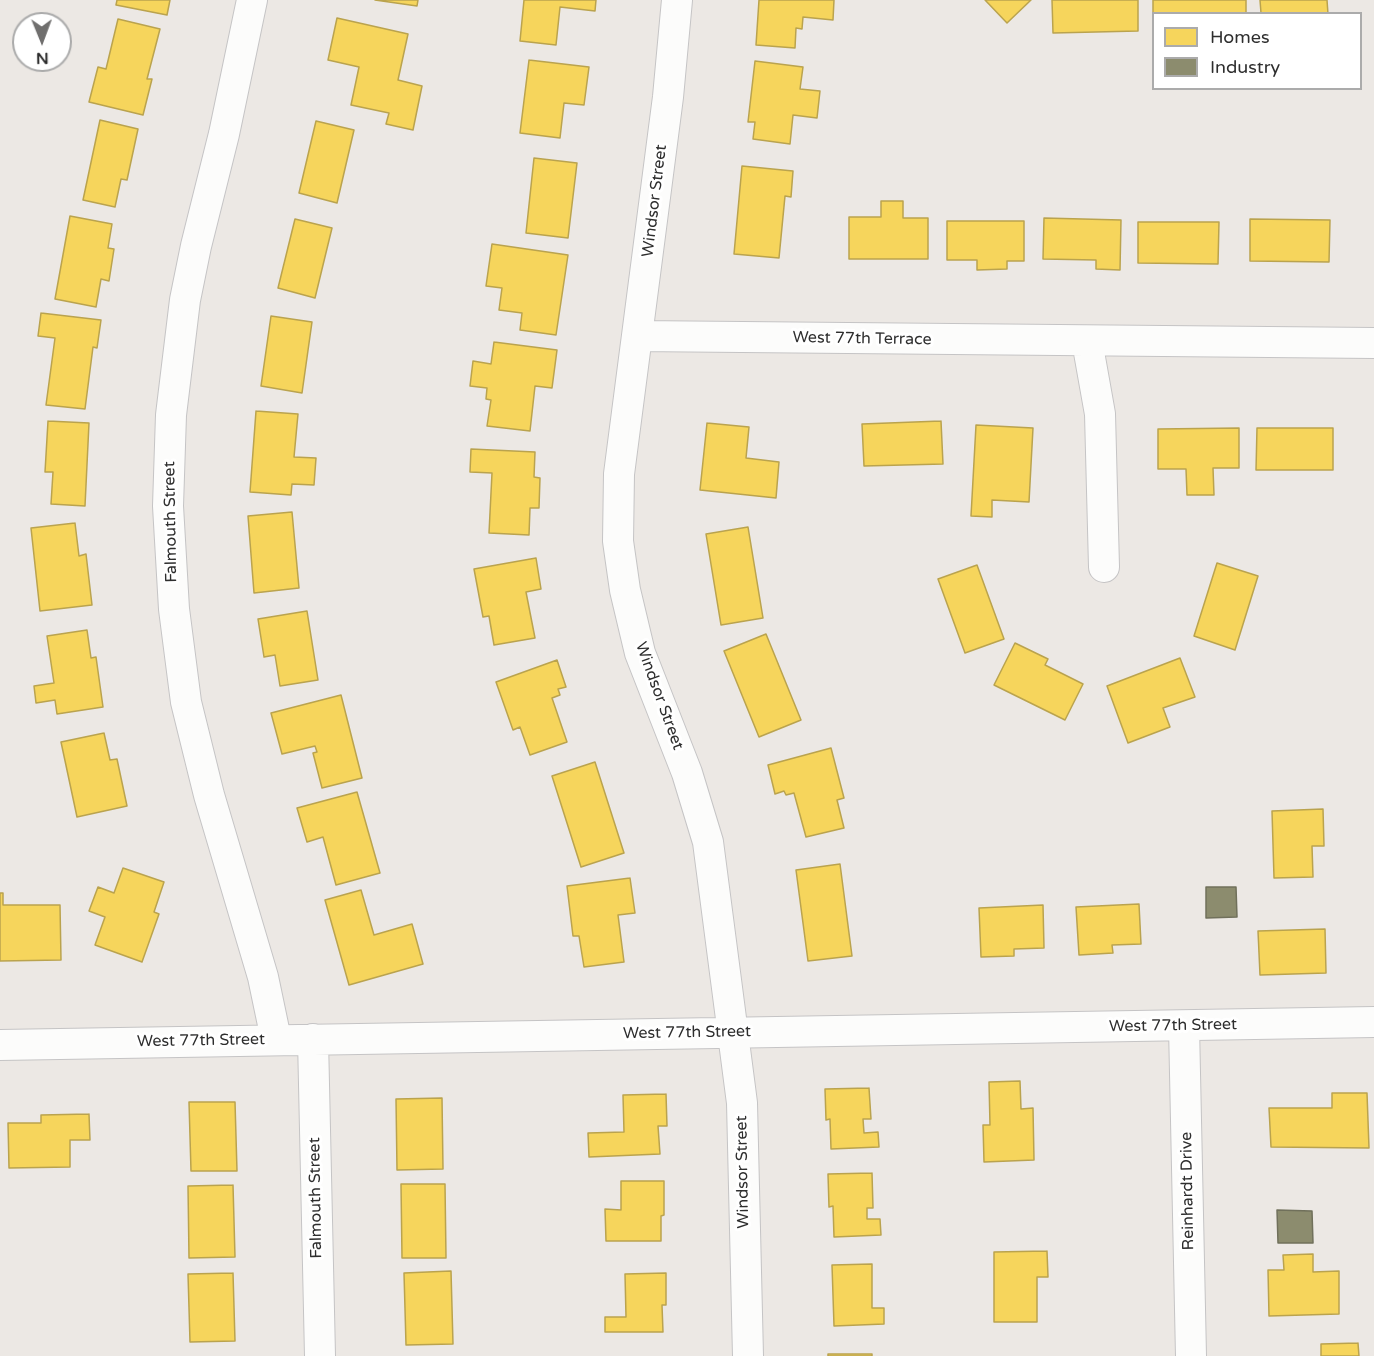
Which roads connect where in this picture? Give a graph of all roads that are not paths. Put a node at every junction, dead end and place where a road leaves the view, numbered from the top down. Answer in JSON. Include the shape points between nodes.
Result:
{"nodes":[{"id":1,"x":252,"y":0,"type":"edge"},
{"id":2,"x":677,"y":0,"type":"edge"},
{"id":3,"x":637,"y":336,"type":"junction"},
{"id":4,"x":1087,"y":341,"type":"junction"},
{"id":5,"x":1374,"y":343,"type":"edge"},
{"id":6,"x":1104,"y":567,"type":"dead end"},
{"id":7,"x":1374,"y":1022,"type":"edge"},
{"id":8,"x":1184,"y":1026,"type":"junction"},
{"id":9,"x":732,"y":1033,"type":"junction"},
{"id":10,"x":313,"y":1039,"type":"junction"},
{"id":11,"x":276,"y":1040,"type":"junction"},
{"id":12,"x":0,"y":1045,"type":"edge"},
{"id":13,"x":320,"y":1356,"type":"edge"},
{"id":14,"x":748,"y":1356,"type":"edge"},
{"id":15,"x":1191,"y":1356,"type":"edge"}],
"edges":[{"from":1,"to":11,"type":"street","name":"Falmouth Street","via":[[185,300],[171,416],[168,506],[174,609],[186,702],[263,977]]},
{"from":2,"to":3,"type":"street","name":"Windsor Street"},
{"from":3,"to":4,"type":"street","name":"West 77th Terrace"},
{"from":3,"to":9,"type":"street","name":"Windsor Street","via":[[619,474],[618,541],[640,653],[687,773],[708,842]]},
{"from":4,"to":5,"type":"street","name":"West 77th Terrace"},
{"from":4,"to":6,"type":"street","via":[[1100,414]]},
{"from":7,"to":8,"type":"street","name":"West 77th Street"},
{"from":8,"to":9,"type":"street","name":"West 77th Street"},
{"from":8,"to":15,"type":"street","name":"Reinhardt Drive"},
{"from":9,"to":10,"type":"street","name":"West 77th Street"},
{"from":9,"to":14,"type":"street","name":"Windsor Street","via":[[742,1103]]},
{"from":10,"to":11,"type":"street","name":"West 77th Street"},
{"from":10,"to":13,"type":"street","name":"Falmouth Street"},
{"from":11,"to":12,"type":"street","name":"West 77th Street"}]}
